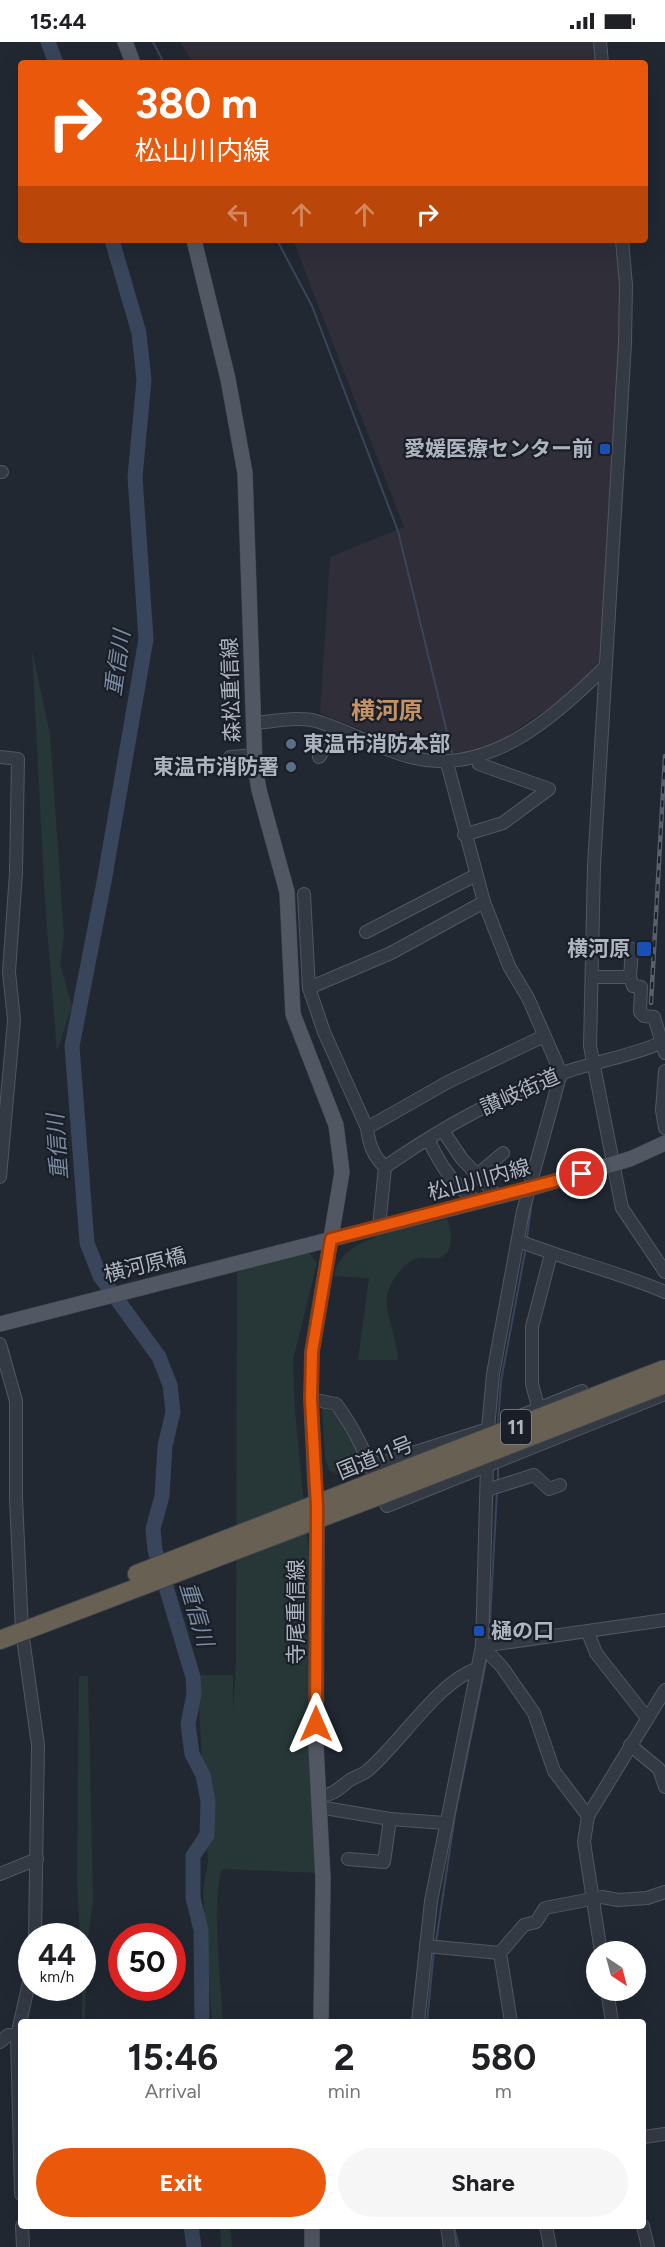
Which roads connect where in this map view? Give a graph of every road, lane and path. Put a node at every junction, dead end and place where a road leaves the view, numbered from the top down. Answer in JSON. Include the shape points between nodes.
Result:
{"nodes":[{"id":1,"x":125,"y":42,"type":"edge"},
{"id":2,"x":600,"y":42,"type":"edge"},
{"id":3,"x":132,"y":60,"type":"edge"},
{"id":4,"x":602,"y":60,"type":"edge"},
{"id":5,"x":195,"y":243,"type":"edge"},
{"id":6,"x":622,"y":243,"type":"edge"},
{"id":7,"x":606,"y":666,"type":"junction"},
{"id":8,"x":253,"y":723,"type":"junction"},
{"id":9,"x":342,"y":732,"type":"junction"},
{"id":10,"x":254,"y":755,"type":"junction"},
{"id":11,"x":0,"y":757,"type":"edge"},
{"id":12,"x":230,"y":757,"type":"dead end"},
{"id":13,"x":319,"y":757,"type":"dead end"},
{"id":14,"x":480,"y":757,"type":"junction"},
{"id":15,"x":447,"y":763,"type":"junction"},
{"id":16,"x":467,"y":834,"type":"junction"},
{"id":17,"x":476,"y":875,"type":"junction"},
{"id":18,"x":304,"y":894,"type":"dead end"},
{"id":19,"x":484,"y":902,"type":"junction"},
{"id":20,"x":366,"y":932,"type":"dead end"},
{"id":21,"x":593,"y":945,"type":"junction"},
{"id":22,"x":592,"y":976,"type":"junction"},
{"id":23,"x":630,"y":977,"type":"junction"},
{"id":24,"x":309,"y":988,"type":"junction"},
{"id":25,"x":660,"y":1016,"type":"edge"},
{"id":26,"x":544,"y":1036,"type":"junction"},
{"id":27,"x":664,"y":1046,"type":"edge"},
{"id":28,"x":592,"y":1063,"type":"junction"},
{"id":29,"x":665,"y":1071,"type":"edge"},
{"id":30,"x":563,"y":1073,"type":"junction"},
{"id":31,"x":367,"y":1128,"type":"junction"},
{"id":32,"x":665,"y":1128,"type":"edge"},
{"id":33,"x":443,"y":1131,"type":"junction"},
{"id":34,"x":429,"y":1141,"type":"junction"},
{"id":35,"x":665,"y":1143,"type":"edge"},
{"id":36,"x":502,"y":1153,"type":"dead end"},
{"id":37,"x":613,"y":1164,"type":"junction"},
{"id":38,"x":385,"y":1167,"type":"junction"},
{"id":39,"x":478,"y":1174,"type":"junction"},
{"id":40,"x":0,"y":1177,"type":"edge"},
{"id":41,"x":528,"y":1189,"type":"junction"},
{"id":42,"x":498,"y":1197,"type":"junction"},
{"id":43,"x":477,"y":1202,"type":"junction"},
{"id":44,"x":379,"y":1227,"type":"junction"},
{"id":45,"x":331,"y":1239,"type":"junction"},
{"id":46,"x":519,"y":1241,"type":"junction"},
{"id":47,"x":301,"y":1247,"type":"joint"},
{"id":48,"x":551,"y":1254,"type":"junction"},
{"id":49,"x":665,"y":1272,"type":"edge"},
{"id":50,"x":665,"y":1292,"type":"edge"},
{"id":51,"x":0,"y":1324,"type":"edge"},
{"id":52,"x":0,"y":1344,"type":"edge"},
{"id":53,"x":665,"y":1360,"type":"edge"},
{"id":54,"x":665,"y":1369,"type":"edge"},
{"id":55,"x":665,"y":1384,"type":"edge"},
{"id":56,"x":665,"y":1394,"type":"edge"},
{"id":57,"x":311,"y":1400,"type":"junction"},
{"id":58,"x":538,"y":1408,"type":"junction"},
{"id":59,"x":488,"y":1429,"type":"junction"},
{"id":60,"x":547,"y":1441,"type":"junction"},
{"id":61,"x":367,"y":1458,"type":"junction"},
{"id":62,"x":488,"y":1466,"type":"junction"},
{"id":63,"x":560,"y":1485,"type":"dead end"},
{"id":64,"x":487,"y":1490,"type":"junction"},
{"id":65,"x":370,"y":1491,"type":"junction"},
{"id":66,"x":317,"y":1513,"type":"junction"},
{"id":67,"x":665,"y":1620,"type":"edge"},
{"id":68,"x":28,"y":1622,"type":"junction"},
{"id":69,"x":0,"y":1626,"type":"edge"},
{"id":70,"x":588,"y":1633,"type":"junction"},
{"id":71,"x":0,"y":1640,"type":"edge"},
{"id":72,"x":482,"y":1646,"type":"junction"},
{"id":73,"x":477,"y":1669,"type":"junction"},
{"id":74,"x":665,"y":1690,"type":"edge"},
{"id":75,"x":647,"y":1718,"type":"junction"},
{"id":76,"x":630,"y":1745,"type":"junction"},
{"id":77,"x":665,"y":1787,"type":"edge"},
{"id":78,"x":319,"y":1801,"type":"junction"},
{"id":79,"x":588,"y":1816,"type":"junction"},
{"id":80,"x":390,"y":1818,"type":"junction"},
{"id":81,"x":445,"y":1822,"type":"junction"},
{"id":82,"x":37,"y":1858,"type":"junction"},
{"id":83,"x":348,"y":1859,"type":"dead end"},
{"id":84,"x":0,"y":1874,"type":"edge"},
{"id":85,"x":665,"y":1892,"type":"edge"},
{"id":86,"x":593,"y":1899,"type":"junction"},
{"id":87,"x":35,"y":1923,"type":"edge"},
{"id":88,"x":599,"y":1941,"type":"edge"},
{"id":89,"x":426,"y":1946,"type":"junction"},
{"id":90,"x":500,"y":1953,"type":"junction"},
{"id":91,"x":25,"y":2001,"type":"edge"},
{"id":92,"x":609,"y":2001,"type":"edge"},
{"id":93,"x":21,"y":2019,"type":"edge"},
{"id":94,"x":321,"y":2019,"type":"edge"},
{"id":95,"x":418,"y":2019,"type":"edge"},
{"id":96,"x":511,"y":2019,"type":"edge"},
{"id":97,"x":612,"y":2019,"type":"edge"},
{"id":98,"x":18,"y":2032,"type":"edge"},
{"id":99,"x":17,"y":2036,"type":"junction"},
{"id":100,"x":0,"y":2042,"type":"edge"},
{"id":101,"x":18,"y":2076,"type":"edge"},
{"id":102,"x":665,"y":2134,"type":"edge"},
{"id":103,"x":646,"y":2137,"type":"edge"},
{"id":104,"x":22,"y":2229,"type":"edge"},
{"id":105,"x":312,"y":2229,"type":"edge"},
{"id":106,"x":447,"y":2229,"type":"edge"},
{"id":107,"x":547,"y":2229,"type":"edge"},
{"id":108,"x":644,"y":2229,"type":"edge"},
{"id":109,"x":23,"y":2247,"type":"edge"},
{"id":110,"x":312,"y":2247,"type":"edge"},
{"id":111,"x":450,"y":2247,"type":"edge"},
{"id":112,"x":550,"y":2247,"type":"edge"},
{"id":113,"x":648,"y":2247,"type":"edge"}],
"edges":[{"from":1,"to":3,"type":"main road"},
{"from":2,"to":4,"type":"street"},
{"from":5,"to":8,"type":"main road","name":"森松重信線","via":[[228,379],[245,473]]},
{"from":6,"to":7,"type":"street","via":[[625,343]]},
{"from":7,"to":14,"type":"street","via":[[559,709],[501,748]]},
{"from":7,"to":21,"type":"street"},
{"from":8,"to":9,"type":"street","via":[[308,720]]},
{"from":8,"to":10,"type":"main road","name":"森松重信線"},
{"from":9,"to":13,"type":"street"},
{"from":9,"to":15,"type":"street","via":[[414,758]]},
{"from":10,"to":12,"type":"street"},
{"from":10,"to":45,"type":"main road","name":"森松重信線","via":[[259,790],[286,892],[293,1014],[339,1141],[342,1172]]},
{"from":11,"to":40,"type":"street","via":[[18,759],[9,972],[14,1020]]},
{"from":14,"to":15,"type":"street"},
{"from":14,"to":16,"type":"street","via":[[479,764],[549,789],[503,823]]},
{"from":15,"to":16,"type":"street"},
{"from":16,"to":17,"type":"street"},
{"from":17,"to":19,"type":"street"},
{"from":17,"to":20,"type":"street"},
{"from":18,"to":24,"type":"street"},
{"from":19,"to":24,"type":"street","via":[[391,953]]},
{"from":19,"to":26,"type":"street","via":[[509,966]]},
{"from":21,"to":22,"type":"street"},
{"from":21,"to":23,"type":"street","via":[[632,949]]},
{"from":22,"to":23,"type":"street"},
{"from":22,"to":28,"type":"street"},
{"from":23,"to":25,"type":"street","via":[[633,986],[641,987],[640,1012],[644,1016]]},
{"from":24,"to":31,"type":"street"},
{"from":25,"to":27,"type":"street"},
{"from":26,"to":30,"type":"street"},
{"from":26,"to":31,"type":"street","via":[[448,1082]]},
{"from":27,"to":28,"type":"street","name":"讃岐街道"},
{"from":28,"to":30,"type":"street","name":"讃岐街道"},
{"from":28,"to":37,"type":"street"},
{"from":29,"to":32,"type":"street"},
{"from":30,"to":33,"type":"street","name":"讃岐街道","via":[[508,1095]]},
{"from":30,"to":41,"type":"street"},
{"from":31,"to":38,"type":"street","via":[[376,1159]]},
{"from":33,"to":34,"type":"street","name":"讃岐街道"},
{"from":33,"to":39,"type":"street"},
{"from":34,"to":38,"type":"street","name":"讃岐街道"},
{"from":34,"to":43,"type":"street","via":[[443,1171]]},
{"from":35,"to":37,"type":"main road","name":"松山川内線"},
{"from":36,"to":39,"type":"street"},
{"from":37,"to":41,"type":"main road","name":"松山川内線"},
{"from":37,"to":49,"type":"street","via":[[622,1208]]},
{"from":38,"to":44,"type":"street"},
{"from":39,"to":42,"type":"street"},
{"from":41,"to":42,"type":"main road","name":"松山川内線"},
{"from":41,"to":46,"type":"street"},
{"from":42,"to":43,"type":"main road","name":"松山川内線"},
{"from":43,"to":44,"type":"main road","name":"松山川内線"},
{"from":44,"to":45,"type":"main road","name":"松山川内線"},
{"from":45,"to":47,"type":"main road","name":"松山川内線"},
{"from":45,"to":57,"type":"main road","name":"寺尾重信線","via":[[312,1352]]},
{"from":46,"to":48,"type":"street"},
{"from":46,"to":59,"type":"street","via":[[500,1323]]},
{"from":47,"to":51,"type":"main road","name":"横河原橋"},
{"from":48,"to":50,"type":"street","via":[[642,1281]]},
{"from":48,"to":58,"type":"street","via":[[532,1327],[532,1384]]},
{"from":52,"to":68,"type":"street","via":[[16,1401],[16,1498]]},
{"from":53,"to":58,"type":"street"},
{"from":54,"to":65,"type":"highway","name":"国道11号","number":"11","bridge":true},
{"from":55,"to":65,"type":"highway","name":"国道11号","number":"11","bridge":true},
{"from":56,"to":60,"type":"street"},
{"from":57,"to":61,"type":"street","via":[[336,1404]]},
{"from":57,"to":66,"type":"main road","name":"寺尾重信線"},
{"from":58,"to":59,"type":"street"},
{"from":58,"to":60,"type":"street"},
{"from":59,"to":61,"type":"street","via":[[378,1464]]},
{"from":59,"to":62,"type":"street"},
{"from":60,"to":62,"type":"street"},
{"from":61,"to":62,"type":"street","via":[[387,1506]]},
{"from":62,"to":64,"type":"street"},
{"from":63,"to":64,"type":"street","via":[[549,1489],[534,1475]]},
{"from":64,"to":72,"type":"street"},
{"from":65,"to":66,"type":"highway","name":"国道11号","number":"11"},
{"from":66,"to":68,"type":"highway","name":"国道11号","number":"11"},
{"from":66,"to":78,"type":"main road","name":"寺尾重信線"},
{"from":67,"to":70,"type":"street"},
{"from":68,"to":69,"type":"highway","name":"国道11号","number":"11"},
{"from":68,"to":71,"type":"highway","name":"国道11号","number":"11"},
{"from":68,"to":82,"type":"street","via":[[38,1745]]},
{"from":70,"to":72,"type":"street"},
{"from":70,"to":75,"type":"street","via":[[596,1653]]},
{"from":72,"to":73,"type":"street"},
{"from":72,"to":79,"type":"street","via":[[534,1713],[554,1771]]},
{"from":73,"to":78,"type":"street","via":[[438,1696],[366,1772]]},
{"from":73,"to":81,"type":"street"},
{"from":74,"to":75,"type":"street"},
{"from":75,"to":76,"type":"street"},
{"from":76,"to":77,"type":"street","via":[[660,1769]]},
{"from":76,"to":79,"type":"street"},
{"from":78,"to":80,"type":"street"},
{"from":78,"to":94,"type":"main road","name":"寺尾重信線"},
{"from":79,"to":86,"type":"street","via":[[584,1842]]},
{"from":80,"to":81,"type":"street"},
{"from":80,"to":83,"type":"street","via":[[384,1862]]},
{"from":81,"to":89,"type":"street"},
{"from":82,"to":84,"type":"street"},
{"from":82,"to":87,"type":"street"},
{"from":85,"to":86,"type":"street","via":[[647,1898]]},
{"from":86,"to":88,"type":"street"},
{"from":86,"to":90,"type":"street","via":[[545,1908],[536,1922],[524,1925]]},
{"from":89,"to":90,"type":"street"},
{"from":89,"to":95,"type":"street"},
{"from":90,"to":96,"type":"street"},
{"from":91,"to":93,"type":"street"},
{"from":92,"to":97,"type":"street"},
{"from":98,"to":99,"type":"street"},
{"from":99,"to":100,"type":"street","via":[[8,2035]]},
{"from":99,"to":101,"type":"street"},
{"from":102,"to":103,"type":"street"},
{"from":104,"to":109,"type":"street"},
{"from":105,"to":110,"type":"main road"},
{"from":106,"to":111,"type":"street"},
{"from":107,"to":112,"type":"street"},
{"from":108,"to":113,"type":"street"}]}
